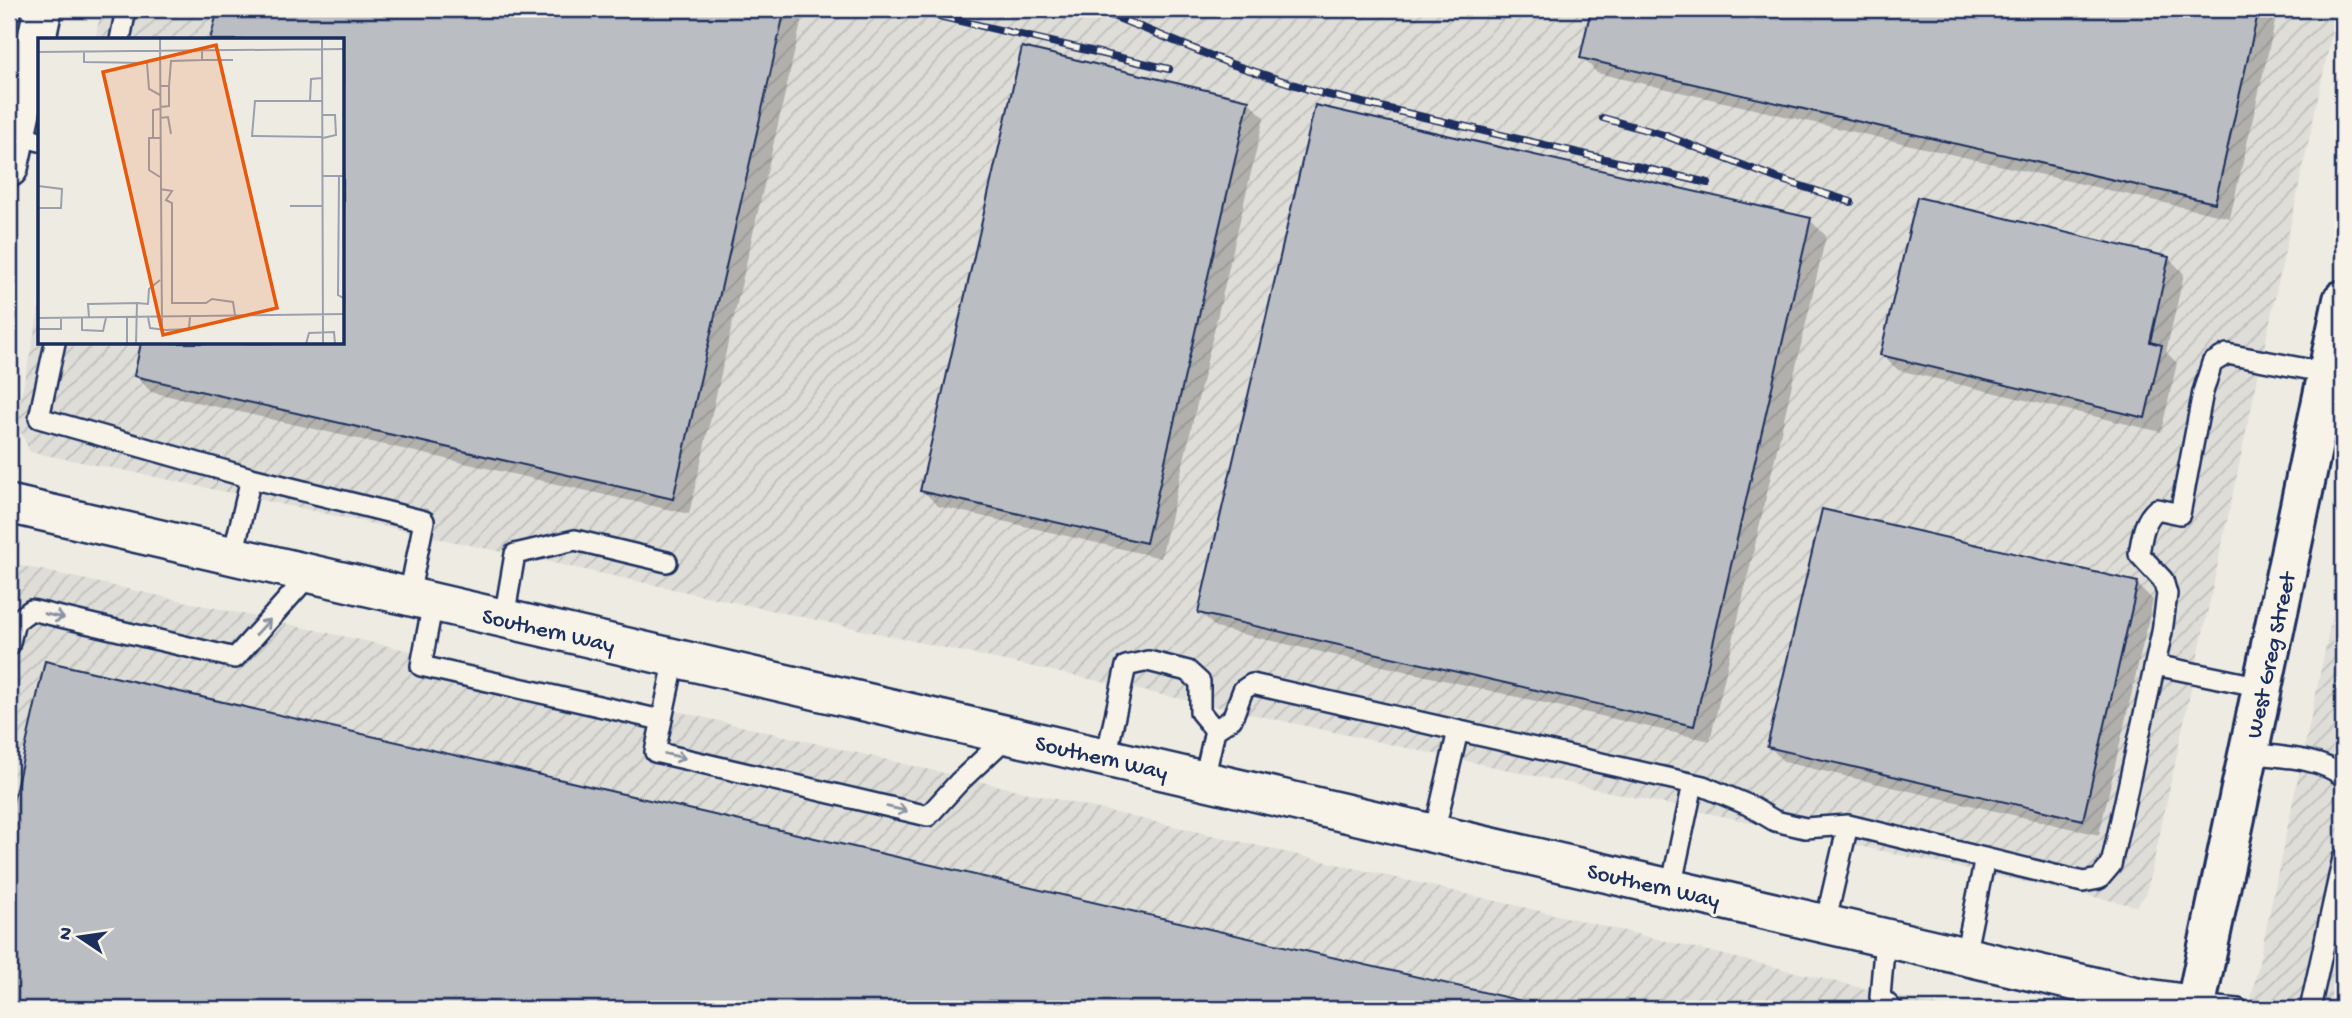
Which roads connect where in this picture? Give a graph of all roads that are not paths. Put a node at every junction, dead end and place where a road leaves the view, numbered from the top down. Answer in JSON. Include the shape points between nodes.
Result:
{"nodes":[{"id":1,"x":43,"y":9,"type":"edge"},
{"id":2,"x":127,"y":9,"type":"edge"},
{"id":3,"x":39,"y":38,"type":"edge"},
{"id":4,"x":120,"y":38,"type":"edge"},
{"id":5,"x":38,"y":42,"type":"edge"},
{"id":6,"x":22,"y":148,"type":"edge"},
{"id":7,"x":2343,"y":300,"type":"edge"},
{"id":8,"x":55,"y":345,"type":"edge"},
{"id":9,"x":2328,"y":373,"type":"junction"},
{"id":10,"x":251,"y":478,"type":"junction"},
{"id":11,"x":9,"y":504,"type":"edge"},
{"id":12,"x":233,"y":555,"type":"junction"},
{"id":13,"x":667,"y":562,"type":"dead end"},
{"id":14,"x":311,"y":573,"type":"junction"},
{"id":15,"x":421,"y":599,"type":"junction"},
{"id":16,"x":504,"y":618,"type":"junction"},
{"id":17,"x":9,"y":646,"type":"edge"},
{"id":18,"x":675,"y":658,"type":"junction"},
{"id":19,"x":2155,"y":664,"type":"junction"},
{"id":20,"x":2262,"y":687,"type":"junction"},
{"id":21,"x":661,"y":720,"type":"junction"},
{"id":22,"x":1215,"y":730,"type":"junction"},
{"id":23,"x":1458,"y":731,"type":"junction"},
{"id":24,"x":1009,"y":735,"type":"junction"},
{"id":25,"x":2248,"y":753,"type":"junction"},
{"id":26,"x":1106,"y":757,"type":"junction"},
{"id":27,"x":2343,"y":776,"type":"edge"},
{"id":28,"x":1204,"y":780,"type":"junction"},
{"id":29,"x":1693,"y":784,"type":"junction"},
{"id":30,"x":1848,"y":825,"type":"junction"},
{"id":31,"x":1434,"y":833,"type":"junction"},
{"id":32,"x":1985,"y":858,"type":"junction"},
{"id":33,"x":2343,"y":858,"type":"edge"},
{"id":34,"x":1671,"y":888,"type":"junction"},
{"id":35,"x":1825,"y":924,"type":"junction"},
{"id":36,"x":1885,"y":938,"type":"junction"},
{"id":37,"x":1965,"y":956,"type":"junction"},
{"id":38,"x":2195,"y":1007,"type":"edge"},
{"id":39,"x":1893,"y":1009,"type":"edge"},
{"id":40,"x":2238,"y":1009,"type":"edge"},
{"id":41,"x":2310,"y":1009,"type":"edge"}],
"edges":[{"from":1,"to":3,"type":"street"},
{"from":2,"to":4,"type":"lane"},
{"from":5,"to":6,"type":"street"},
{"from":7,"to":9,"type":"main road","name":"West Greg Street"},
{"from":8,"to":10,"type":"lane","via":[[39,418]]},
{"from":9,"to":19,"type":"lane","via":[[2227,354],[2212,363],[2180,514],[2157,509],[2148,516],[2138,554],[2163,580],[2168,594]]},
{"from":9,"to":20,"type":"main road","name":"West Greg Street"},
{"from":10,"to":12,"type":"lane"},
{"from":10,"to":15,"type":"lane","via":[[424,521]]},
{"from":11,"to":12,"type":"street","name":"Southern Way"},
{"from":12,"to":14,"type":"street","name":"Southern Way"},
{"from":13,"to":16,"type":"lane","via":[[575,540],[516,554]]},
{"from":14,"to":15,"type":"street","name":"Southern Way"},
{"from":17,"to":14,"type":"lane","one_way":true,"via":[[15,622],[31,610],[235,658]]},
{"from":15,"to":16,"type":"street","name":"Southern Way"},
{"from":15,"to":21,"type":"lane","via":[[421,666]]},
{"from":16,"to":18,"type":"street","name":"Southern Way"},
{"from":18,"to":21,"type":"lane"},
{"from":18,"to":24,"type":"street","name":"Southern Way"},
{"from":19,"to":20,"type":"lane"},
{"from":19,"to":32,"type":"lane","via":[[2111,865],[2099,879],[2083,883]]},
{"from":20,"to":25,"type":"main road","name":"West Greg Street"},
{"from":21,"to":24,"type":"lane","one_way":true,"via":[[655,752],[928,816]]},
{"from":22,"to":23,"type":"lane","via":[[1232,719],[1243,690],[1252,684]]},
{"from":22,"to":26,"type":"lane","via":[[1200,712],[1200,682],[1188,671],[1148,661],[1126,666]]},
{"from":22,"to":28,"type":"lane"},
{"from":23,"to":29,"type":"lane"},
{"from":23,"to":31,"type":"lane"},
{"from":24,"to":26,"type":"street","name":"Southern Way"},
{"from":25,"to":27,"type":"lane","via":[[2318,763]]},
{"from":25,"to":38,"type":"main road","name":"West Greg Street"},
{"from":26,"to":28,"type":"street","name":"Southern Way"},
{"from":28,"to":31,"type":"street","name":"Southern Way"},
{"from":29,"to":30,"type":"lane","via":[[1748,805],[1774,821],[1805,828]]},
{"from":29,"to":34,"type":"lane"},
{"from":30,"to":32,"type":"lane"},
{"from":30,"to":35,"type":"lane"},
{"from":31,"to":34,"type":"street","name":"Southern Way"},
{"from":32,"to":37,"type":"lane"},
{"from":33,"to":41,"type":"lane"},
{"from":34,"to":35,"type":"street","name":"Southern Way"},
{"from":35,"to":36,"type":"street","name":"Southern Way"},
{"from":36,"to":37,"type":"street","name":"Southern Way"},
{"from":36,"to":39,"type":"lane","via":[[1880,997]]},
{"from":37,"to":38,"type":"street","name":"Southern Way"},
{"from":38,"to":40,"type":"lane"}]}
